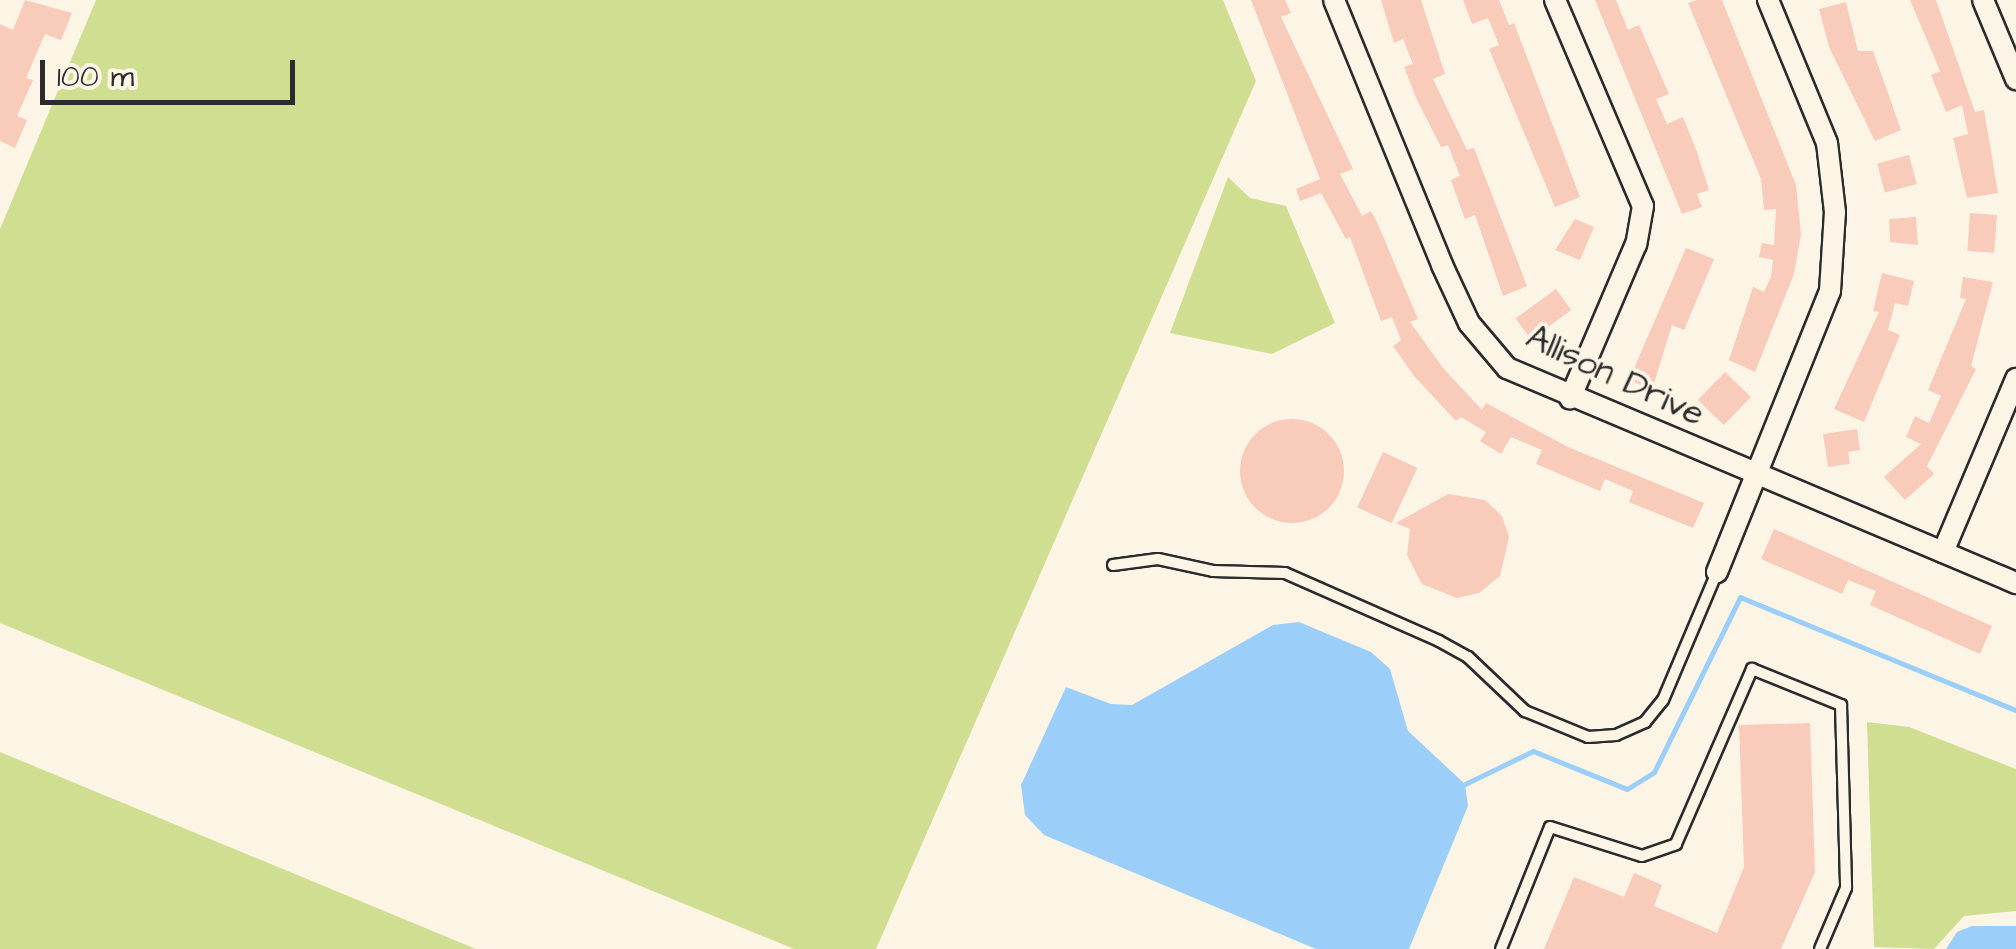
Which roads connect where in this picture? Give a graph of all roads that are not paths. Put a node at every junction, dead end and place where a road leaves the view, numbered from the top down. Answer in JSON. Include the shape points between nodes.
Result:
{"nodes":[{"id":1,"x":1334,"y":0,"type":"edge"},
{"id":2,"x":1555,"y":0,"type":"edge"},
{"id":3,"x":1768,"y":0,"type":"edge"},
{"id":4,"x":1984,"y":0,"type":"edge"},
{"id":5,"x":2016,"y":79,"type":"edge"},
{"id":6,"x":2016,"y":379,"type":"edge"},
{"id":7,"x":1570,"y":400,"type":"junction"},
{"id":8,"x":1758,"y":474,"type":"junction"},
{"id":9,"x":1942,"y":552,"type":"junction"},
{"id":10,"x":1112,"y":565,"type":"dead end"},
{"id":11,"x":1717,"y":572,"type":"joint"},
{"id":12,"x":2016,"y":583,"type":"edge"},
{"id":13,"x":1501,"y":949,"type":"edge"},
{"id":14,"x":1820,"y":949,"type":"edge"}],
"edges":[{"from":1,"to":7,"type":"street","name":"Allison Drive","via":[[1469,323],[1507,368]]},
{"from":2,"to":7,"type":"street","via":[[1643,206],[1636,244]]},
{"from":3,"to":8,"type":"street","via":[[1827,143],[1835,212],[1830,291]]},
{"from":4,"to":5,"type":"street"},
{"from":6,"to":9,"type":"street"},
{"from":7,"to":8,"type":"street","name":"Allison Drive"},
{"from":8,"to":9,"type":"street","name":"Allison Drive"},
{"from":8,"to":11,"type":"street"},
{"from":9,"to":12,"type":"street","name":"Allison Drive"},
{"from":10,"to":11,"type":"lane","via":[[1158,559],[1213,571],[1285,574],[1439,641],[1468,657],[1525,710],[1588,737],[1616,736],[1645,722],[1663,700]]},
{"from":13,"to":14,"type":"lane","via":[[1550,827],[1642,856],[1676,844],[1752,669],[1842,704],[1846,888]]}]}
